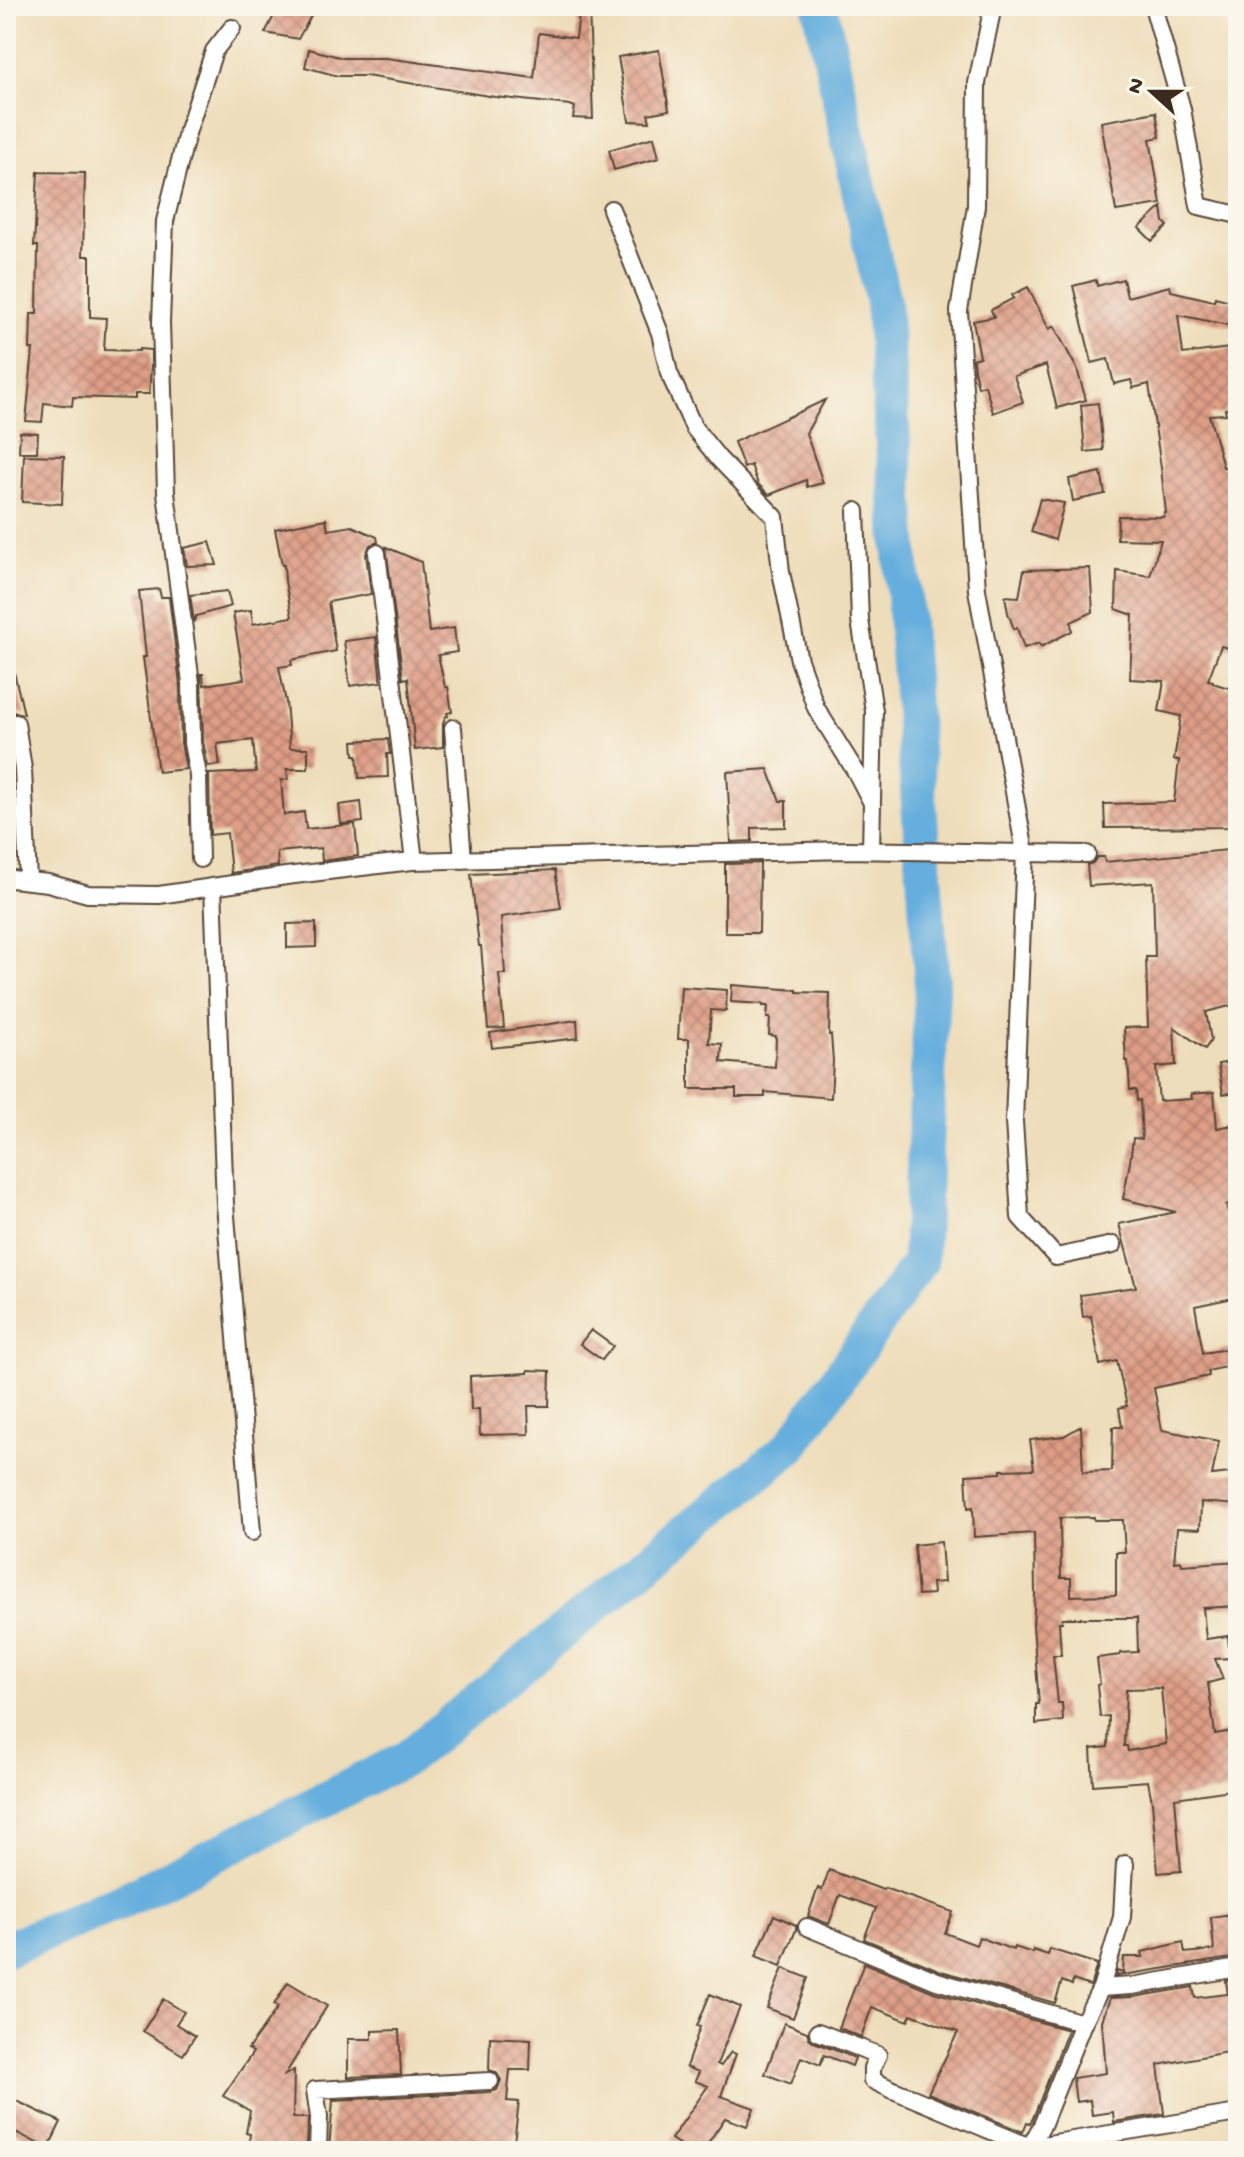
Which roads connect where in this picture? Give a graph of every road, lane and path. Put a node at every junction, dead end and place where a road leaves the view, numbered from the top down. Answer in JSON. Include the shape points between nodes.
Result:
{"nodes":[{"id":1,"x":993,"y":6,"type":"edge"},
{"id":2,"x":1153,"y":6,"type":"edge"},
{"id":3,"x":232,"y":28,"type":"dead end"},
{"id":4,"x":611,"y":209,"type":"dead end"},
{"id":5,"x":1238,"y":215,"type":"edge"},
{"id":6,"x":856,"y":511,"type":"dead end"},
{"id":7,"x":377,"y":553,"type":"dead end"},
{"id":8,"x":16,"y":723,"type":"dead end"},
{"id":9,"x":453,"y":728,"type":"dead end"},
{"id":10,"x":872,"y":803,"type":"junction"},
{"id":11,"x":871,"y":850,"type":"junction"},
{"id":12,"x":1025,"y":852,"type":"junction"},
{"id":13,"x":1087,"y":854,"type":"dead end"},
{"id":14,"x":200,"y":859,"type":"dead end"},
{"id":15,"x":463,"y":860,"type":"junction"},
{"id":16,"x":414,"y":861,"type":"junction"},
{"id":17,"x":6,"y":881,"type":"edge"},
{"id":18,"x":28,"y":881,"type":"junction"},
{"id":19,"x":213,"y":887,"type":"junction"},
{"id":20,"x":1113,"y":1245,"type":"dead end"},
{"id":21,"x":252,"y":1532,"type":"dead end"},
{"id":22,"x":1125,"y":1864,"type":"dead end"},
{"id":23,"x":807,"y":1927,"type":"dead end"},
{"id":24,"x":1238,"y":1968,"type":"edge"},
{"id":25,"x":1101,"y":1988,"type":"junction"},
{"id":26,"x":1083,"y":2023,"type":"junction"},
{"id":27,"x":818,"y":2032,"type":"dead end"},
{"id":28,"x":490,"y":2081,"type":"dead end"},
{"id":29,"x":1238,"y":2113,"type":"edge"},
{"id":30,"x":1030,"y":2149,"type":"edge"},
{"id":31,"x":318,"y":2151,"type":"edge"}],
"edges":[{"from":1,"to":12,"type":"street","via":[[977,83],[976,206],[959,311],[977,590]]},
{"from":2,"to":5,"type":"street","via":[[1182,109],[1199,206]]},
{"from":3,"to":14,"type":"street","via":[[214,51],[187,133],[165,221],[162,293],[166,493],[191,683]]},
{"from":4,"to":10,"type":"street","via":[[694,428],[775,517],[799,660],[816,708]]},
{"from":6,"to":10,"type":"street","via":[[860,620],[874,711]]},
{"from":7,"to":16,"type":"street"},
{"from":8,"to":18,"type":"street"},
{"from":9,"to":15,"type":"street"},
{"from":10,"to":11,"type":"street"},
{"from":11,"to":12,"type":"street"},
{"from":11,"to":15,"type":"street"},
{"from":12,"to":13,"type":"street"},
{"from":12,"to":20,"type":"street","via":[[1014,1121],[1020,1217],[1056,1257]]},
{"from":15,"to":16,"type":"street"},
{"from":16,"to":19,"type":"street"},
{"from":17,"to":18,"type":"street"},
{"from":18,"to":19,"type":"street","via":[[88,894],[159,895]]},
{"from":19,"to":21,"type":"street","via":[[225,1204]]},
{"from":22,"to":25,"type":"street","via":[[1122,1917]]},
{"from":23,"to":26,"type":"street","via":[[937,1981]]},
{"from":24,"to":25,"type":"street"},
{"from":25,"to":26,"type":"street"},
{"from":26,"to":30,"type":"street"},
{"from":27,"to":30,"type":"street","via":[[878,2055],[872,2080]]},
{"from":28,"to":31,"type":"street","via":[[315,2090]]},
{"from":29,"to":30,"type":"street"}]}
